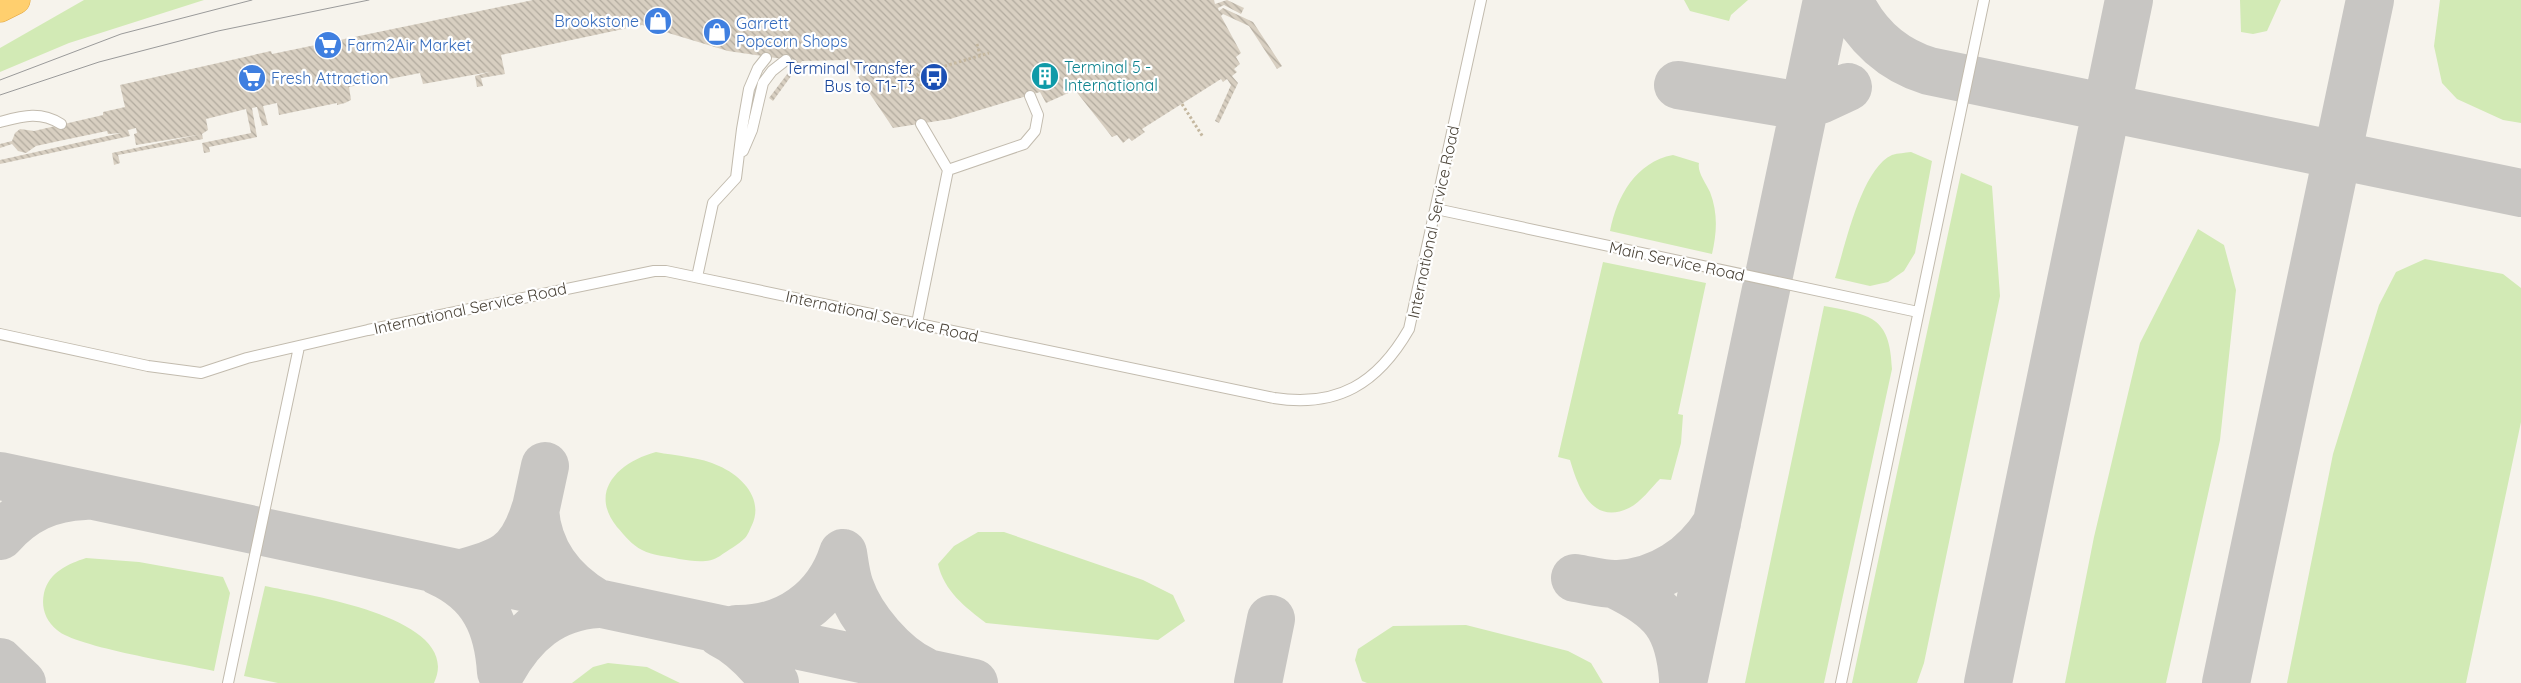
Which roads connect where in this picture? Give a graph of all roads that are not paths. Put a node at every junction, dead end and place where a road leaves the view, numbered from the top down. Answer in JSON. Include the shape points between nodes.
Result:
{"nodes":[{"id":1,"x":16,"y":0,"type":"edge"},
{"id":2,"x":1481,"y":0,"type":"edge"},
{"id":3,"x":1984,"y":0,"type":"edge"},
{"id":4,"x":0,"y":8,"type":"edge"},
{"id":5,"x":766,"y":58,"type":"dead end"},
{"id":6,"x":786,"y":60,"type":"dead end"},
{"id":7,"x":1030,"y":96,"type":"dead end"},
{"id":8,"x":0,"y":122,"type":"edge"},
{"id":9,"x":62,"y":124,"type":"dead end"},
{"id":10,"x":921,"y":124,"type":"dead end"},
{"id":11,"x":740,"y":159,"type":"junction"},
{"id":12,"x":948,"y":170,"type":"junction"},
{"id":13,"x":1436,"y":209,"type":"junction"},
{"id":14,"x":697,"y":277,"type":"junction"},
{"id":15,"x":1918,"y":312,"type":"junction"},
{"id":16,"x":917,"y":323,"type":"junction"},
{"id":17,"x":0,"y":334,"type":"edge"},
{"id":18,"x":299,"y":347,"type":"junction"},
{"id":19,"x":228,"y":683,"type":"edge"},
{"id":20,"x":1841,"y":683,"type":"edge"}],
"edges":[{"from":1,"to":4,"type":"highway"},
{"from":2,"to":13,"type":"lane","name":"International Service Road"},
{"from":3,"to":15,"type":"lane"},
{"from":5,"to":11,"type":"lane","via":[[749,89]]},
{"from":6,"to":11,"type":"lane","via":[[763,83],[752,130]]},
{"from":7,"to":12,"type":"lane","via":[[1038,116],[1035,131],[1024,144]]},
{"from":8,"to":9,"type":"lane","via":[[36,114]]},
{"from":10,"to":12,"type":"lane"},
{"from":11,"to":14,"type":"lane","via":[[736,178],[713,203]]},
{"from":12,"to":16,"type":"lane"},
{"from":13,"to":15,"type":"lane","name":"Main Service Road"},
{"from":13,"to":16,"type":"lane","name":"International Service Road","via":[[1410,329],[1394,354],[1367,381],[1335,397],[1298,402],[1274,398]]},
{"from":14,"to":16,"type":"lane","name":"International Service Road"},
{"from":14,"to":18,"type":"lane","name":"International Service Road","via":[[654,271],[480,305]]},
{"from":15,"to":20,"type":"lane"},
{"from":17,"to":18,"type":"lane","name":"International Service Road","via":[[190,373],[201,373],[247,358]]},
{"from":18,"to":19,"type":"lane"}]}
